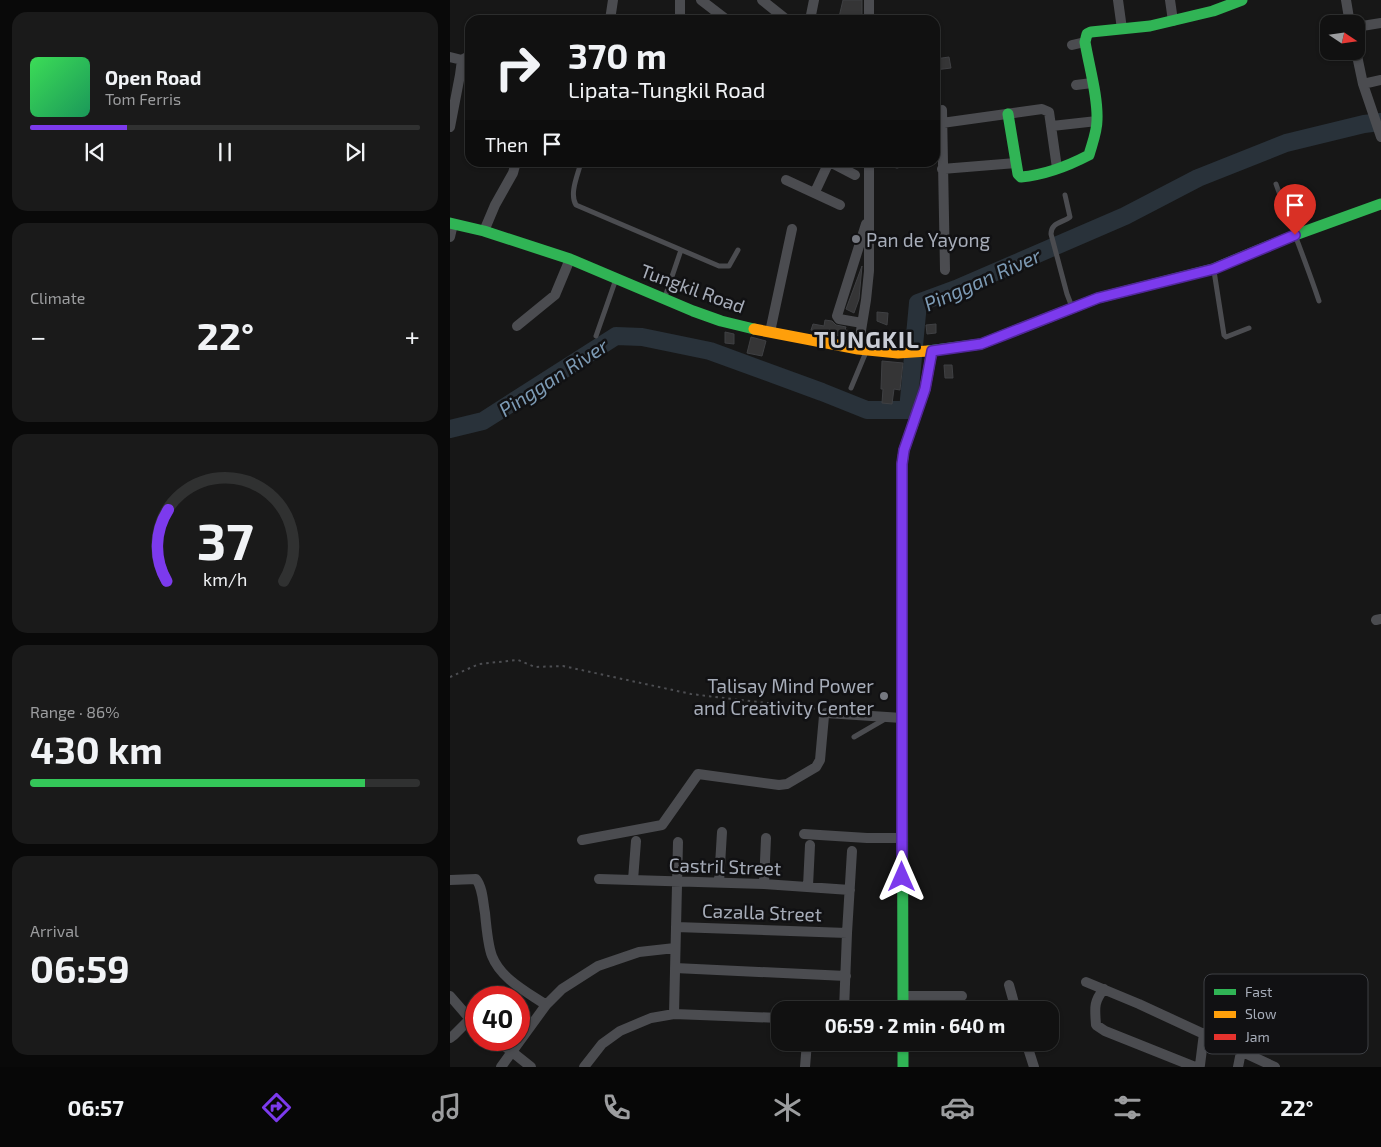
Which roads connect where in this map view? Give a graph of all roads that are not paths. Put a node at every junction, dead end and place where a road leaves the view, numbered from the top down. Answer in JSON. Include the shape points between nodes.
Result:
{"nodes":[{"id":1,"x":613,"y":0,"type":"edge"},
{"id":2,"x":680,"y":0,"type":"edge"},
{"id":3,"x":701,"y":0,"type":"edge"},
{"id":4,"x":762,"y":0,"type":"edge"},
{"id":5,"x":814,"y":0,"type":"edge"},
{"id":6,"x":869,"y":0,"type":"edge"},
{"id":7,"x":1118,"y":0,"type":"edge"},
{"id":8,"x":1170,"y":0,"type":"edge"},
{"id":9,"x":1242,"y":0,"type":"edge"},
{"id":10,"x":1346,"y":0,"type":"edge"},
{"id":11,"x":1219,"y":4,"type":"edge"},
{"id":12,"x":611,"y":15,"type":"edge"},
{"id":13,"x":680,"y":15,"type":"edge"},
{"id":14,"x":720,"y":15,"type":"edge"},
{"id":15,"x":781,"y":15,"type":"edge"},
{"id":16,"x":811,"y":15,"type":"edge"},
{"id":17,"x":869,"y":15,"type":"edge"},
{"id":18,"x":1348,"y":15,"type":"edge"},
{"id":19,"x":1173,"y":21,"type":"junction"},
{"id":20,"x":1381,"y":23,"type":"edge"},
{"id":21,"x":1365,"y":26,"type":"edge"},
{"id":22,"x":1122,"y":29,"type":"junction"},
{"id":23,"x":1086,"y":42,"type":"junction"},
{"id":24,"x":1072,"y":44,"type":"dead end"},
{"id":25,"x":450,"y":57,"type":"edge"},
{"id":26,"x":465,"y":58,"type":"edge"},
{"id":27,"x":1358,"y":60,"type":"edge"},
{"id":28,"x":465,"y":61,"type":"edge"},
{"id":29,"x":1381,"y":80,"type":"edge"},
{"id":30,"x":1092,"y":83,"type":"junction"},
{"id":31,"x":1363,"y":84,"type":"junction"},
{"id":32,"x":1076,"y":85,"type":"dead end"},
{"id":33,"x":942,"y":110,"type":"dead end"},
{"id":34,"x":1008,"y":114,"type":"junction"},
{"id":35,"x":1097,"y":121,"type":"junction"},
{"id":36,"x":942,"y":123,"type":"junction"},
{"id":37,"x":1052,"y":126,"type":"junction"},
{"id":38,"x":450,"y":127,"type":"edge"},
{"id":39,"x":1379,"y":134,"type":"edge"},
{"id":40,"x":1016,"y":162,"type":"junction"},
{"id":41,"x":515,"y":167,"type":"edge"},
{"id":42,"x":580,"y":167,"type":"edge"},
{"id":43,"x":828,"y":167,"type":"edge"},
{"id":44,"x":840,"y":167,"type":"edge"},
{"id":45,"x":869,"y":167,"type":"edge"},
{"id":46,"x":1057,"y":168,"type":"junction"},
{"id":47,"x":942,"y":169,"type":"junction"},
{"id":48,"x":855,"y":175,"type":"dead end"},
{"id":49,"x":786,"y":180,"type":"dead end"},
{"id":50,"x":1276,"y":184,"type":"dead end"},
{"id":51,"x":815,"y":192,"type":"junction"},
{"id":52,"x":1065,"y":195,"type":"dead end"},
{"id":53,"x":1381,"y":204,"type":"edge"},
{"id":54,"x":840,"y":205,"type":"dead end"},
{"id":55,"x":869,"y":214,"type":"junction"},
{"id":56,"x":451,"y":224,"type":"edge"},
{"id":57,"x":792,"y":229,"type":"dead end"},
{"id":58,"x":484,"y":231,"type":"junction"},
{"id":59,"x":1295,"y":235,"type":"junction"},
{"id":60,"x":450,"y":237,"type":"edge"},
{"id":61,"x":681,"y":250,"type":"junction"},
{"id":62,"x":738,"y":250,"type":"dead end"},
{"id":63,"x":570,"y":259,"type":"junction"},
{"id":64,"x":1214,"y":269,"type":"junction"},
{"id":65,"x":945,"y":270,"type":"dead end"},
{"id":66,"x":616,"y":279,"type":"junction"},
{"id":67,"x":664,"y":299,"type":"junction"},
{"id":68,"x":1319,"y":301,"type":"dead end"},
{"id":69,"x":1072,"y":308,"type":"junction"},
{"id":70,"x":862,"y":323,"type":"junction"},
{"id":71,"x":517,"y":326,"type":"dead end"},
{"id":72,"x":1249,"y":328,"type":"dead end"},
{"id":73,"x":770,"y":332,"type":"junction"},
{"id":74,"x":596,"y":336,"type":"dead end"},
{"id":75,"x":862,"y":349,"type":"junction"},
{"id":76,"x":928,"y":351,"type":"junction"},
{"id":77,"x":851,"y":388,"type":"dead end"},
{"id":78,"x":888,"y":717,"type":"junction"},
{"id":79,"x":902,"y":718,"type":"junction"},
{"id":80,"x":854,"y":737,"type":"dead end"},
{"id":81,"x":722,"y":832,"type":"dead end"},
{"id":82,"x":804,"y":834,"type":"dead end"},
{"id":83,"x":766,"y":838,"type":"dead end"},
{"id":84,"x":902,"y":838,"type":"junction"},
{"id":85,"x":582,"y":840,"type":"dead end"},
{"id":86,"x":636,"y":841,"type":"dead end"},
{"id":87,"x":678,"y":842,"type":"dead end"},
{"id":88,"x":810,"y":845,"type":"dead end"},
{"id":89,"x":852,"y":851,"type":"dead end"},
{"id":90,"x":599,"y":879,"type":"dead end"},
{"id":91,"x":450,"y":880,"type":"edge"},
{"id":92,"x":633,"y":880,"type":"junction"},
{"id":93,"x":677,"y":881,"type":"junction"},
{"id":94,"x":719,"y":882,"type":"junction"},
{"id":95,"x":764,"y":884,"type":"junction"},
{"id":96,"x":808,"y":886,"type":"junction"},
{"id":97,"x":850,"y":890,"type":"junction"},
{"id":98,"x":676,"y":926,"type":"junction"},
{"id":99,"x":847,"y":932,"type":"junction"},
{"id":100,"x":675,"y":948,"type":"junction"},
{"id":101,"x":675,"y":968,"type":"junction"},
{"id":102,"x":846,"y":976,"type":"junction"},
{"id":103,"x":1086,"y":982,"type":"dead end"},
{"id":104,"x":1009,"y":985,"type":"dead end"},
{"id":105,"x":1104,"y":989,"type":"junction"},
{"id":106,"x":450,"y":996,"type":"edge"},
{"id":107,"x":903,"y":996,"type":"junction"},
{"id":108,"x":962,"y":996,"type":"dead end"},
{"id":109,"x":845,"y":1001,"type":"edge"},
{"id":110,"x":903,"y":1001,"type":"edge"},
{"id":111,"x":1013,"y":1001,"type":"edge"},
{"id":112,"x":546,"y":1005,"type":"junction"},
{"id":113,"x":465,"y":1013,"type":"edge"},
{"id":114,"x":674,"y":1014,"type":"junction"},
{"id":115,"x":771,"y":1018,"type":"edge"},
{"id":116,"x":465,"y":1027,"type":"edge"},
{"id":117,"x":1204,"y":1033,"type":"joint"},
{"id":118,"x":450,"y":1038,"type":"edge"},
{"id":119,"x":807,"y":1051,"type":"edge"},
{"id":120,"x":903,"y":1051,"type":"edge"},
{"id":121,"x":1029,"y":1051,"type":"edge"},
{"id":122,"x":512,"y":1052,"type":"junction"},
{"id":123,"x":1241,"y":1054,"type":"edge"},
{"id":124,"x":1246,"y":1054,"type":"edge"},
{"id":125,"x":501,"y":1067,"type":"edge"},
{"id":126,"x":531,"y":1067,"type":"edge"},
{"id":127,"x":584,"y":1067,"type":"edge"},
{"id":128,"x":806,"y":1067,"type":"edge"},
{"id":129,"x":903,"y":1067,"type":"edge"},
{"id":130,"x":1034,"y":1067,"type":"edge"},
{"id":131,"x":1238,"y":1067,"type":"edge"},
{"id":132,"x":1275,"y":1067,"type":"edge"}],
"edges":[{"from":1,"to":12,"type":"street"},
{"from":2,"to":13,"type":"street"},
{"from":3,"to":14,"type":"street"},
{"from":4,"to":15,"type":"street"},
{"from":5,"to":16,"type":"street"},
{"from":6,"to":17,"type":"street"},
{"from":7,"to":22,"type":"street"},
{"from":8,"to":19,"type":"street"},
{"from":9,"to":11,"type":"street"},
{"from":10,"to":18,"type":"street"},
{"from":11,"to":19,"type":"street","via":[[1213,12]]},
{"from":19,"to":22,"type":"street"},
{"from":20,"to":21,"type":"street"},
{"from":22,"to":23,"type":"street","via":[[1091,32],[1087,34]]},
{"from":23,"to":24,"type":"street"},
{"from":23,"to":30,"type":"street"},
{"from":25,"to":26,"type":"street"},
{"from":27,"to":31,"type":"street"},
{"from":28,"to":38,"type":"street"},
{"from":29,"to":31,"type":"street"},
{"from":30,"to":32,"type":"street"},
{"from":30,"to":35,"type":"street"},
{"from":31,"to":39,"type":"street"},
{"from":33,"to":36,"type":"street"},
{"from":34,"to":36,"type":"street"},
{"from":34,"to":37,"type":"street","via":[[1042,109],[1049,112]]},
{"from":34,"to":40,"type":"street"},
{"from":35,"to":37,"type":"street"},
{"from":35,"to":46,"type":"street","via":[[1090,155]]},
{"from":36,"to":47,"type":"street"},
{"from":37,"to":46,"type":"street"},
{"from":40,"to":46,"type":"street","via":[[1021,177]]},
{"from":40,"to":47,"type":"street"},
{"from":41,"to":58,"type":"street"},
{"from":42,"to":61,"type":"lane","via":[[573,195],[576,205]]},
{"from":43,"to":51,"type":"street"},
{"from":44,"to":48,"type":"street"},
{"from":45,"to":55,"type":"street"},
{"from":47,"to":65,"type":"street"},
{"from":49,"to":51,"type":"street"},
{"from":50,"to":59,"type":"lane"},
{"from":51,"to":54,"type":"street"},
{"from":52,"to":69,"type":"lane","via":[[1070,217],[1051,230]]},
{"from":53,"to":59,"type":"street","name":"Tungkil Road"},
{"from":55,"to":70,"type":"street","via":[[869,271]]},
{"from":55,"to":70,"type":"street","via":[[837,316]]},
{"from":56,"to":58,"type":"street","name":"Tungkil Road"},
{"from":56,"to":60,"type":"street"},
{"from":57,"to":73,"type":"street"},
{"from":58,"to":63,"type":"street","name":"Tungkil Road"},
{"from":59,"to":64,"type":"street","name":"Tungkil Road"},
{"from":59,"to":68,"type":"lane"},
{"from":61,"to":62,"type":"lane","via":[[725,267],[730,266]]},
{"from":61,"to":67,"type":"lane"},
{"from":63,"to":66,"type":"street","name":"Tungkil Road"},
{"from":63,"to":71,"type":"street","via":[[555,295]]},
{"from":64,"to":69,"type":"street","name":"Tungkil Road","via":[[1098,298]]},
{"from":64,"to":72,"type":"lane","via":[[1224,335]]},
{"from":66,"to":67,"type":"street","name":"Tungkil Road"},
{"from":66,"to":74,"type":"lane"},
{"from":67,"to":73,"type":"street","name":"Tungkil Road","via":[[721,321]]},
{"from":69,"to":76,"type":"street","name":"Tungkil Road","via":[[981,344]]},
{"from":70,"to":75,"type":"street"},
{"from":73,"to":75,"type":"street","name":"Tungkil Road"},
{"from":75,"to":76,"type":"street","name":"Tungkil Road","via":[[898,353]]},
{"from":75,"to":77,"type":"lane"},
{"from":76,"to":79,"type":"street","via":[[925,389],[902,464]]},
{"from":78,"to":79,"type":"street"},
{"from":78,"to":80,"type":"lane"},
{"from":78,"to":85,"type":"street","via":[[826,713],[818,764],[787,784],[698,774],[662,825]]},
{"from":79,"to":84,"type":"street"},
{"from":81,"to":94,"type":"street"},
{"from":82,"to":84,"type":"street"},
{"from":83,"to":95,"type":"street"},
{"from":84,"to":107,"type":"street"},
{"from":86,"to":92,"type":"street"},
{"from":87,"to":93,"type":"street"},
{"from":88,"to":96,"type":"street"},
{"from":89,"to":97,"type":"street"},
{"from":90,"to":92,"type":"street","name":"Castril Street"},
{"from":91,"to":112,"type":"street","via":[[478,882],[492,955],[508,978]]},
{"from":92,"to":93,"type":"street","name":"Castril Street"},
{"from":93,"to":94,"type":"street","name":"Castril Street"},
{"from":93,"to":98,"type":"street"},
{"from":94,"to":95,"type":"street","name":"Castril Street"},
{"from":95,"to":96,"type":"street","name":"Castril Street"},
{"from":96,"to":97,"type":"street","name":"Castril Street"},
{"from":97,"to":99,"type":"street"},
{"from":98,"to":99,"type":"street","name":"Cazalla Street"},
{"from":98,"to":100,"type":"street"},
{"from":99,"to":102,"type":"street"},
{"from":100,"to":101,"type":"street"},
{"from":100,"to":112,"type":"street","via":[[640,952],[598,966],[562,989]]},
{"from":101,"to":102,"type":"street"},
{"from":101,"to":114,"type":"street"},
{"from":102,"to":109,"type":"street"},
{"from":103,"to":105,"type":"street"},
{"from":104,"to":111,"type":"street"},
{"from":105,"to":117,"type":"street"},
{"from":105,"to":117,"type":"street","via":[[1095,1007],[1096,1024],[1104,1031],[1195,1067],[1200,1066]]},
{"from":106,"to":113,"type":"street"},
{"from":107,"to":108,"type":"street"},
{"from":107,"to":110,"type":"street"},
{"from":112,"to":122,"type":"street"},
{"from":114,"to":115,"type":"street"},
{"from":114,"to":127,"type":"street","via":[[651,1018],[620,1031],[602,1044]]},
{"from":116,"to":118,"type":"street"},
{"from":119,"to":128,"type":"street"},
{"from":120,"to":129,"type":"street"},
{"from":121,"to":130,"type":"street"},
{"from":122,"to":125,"type":"street"},
{"from":122,"to":126,"type":"street"},
{"from":123,"to":131,"type":"street"},
{"from":124,"to":132,"type":"street"}]}
